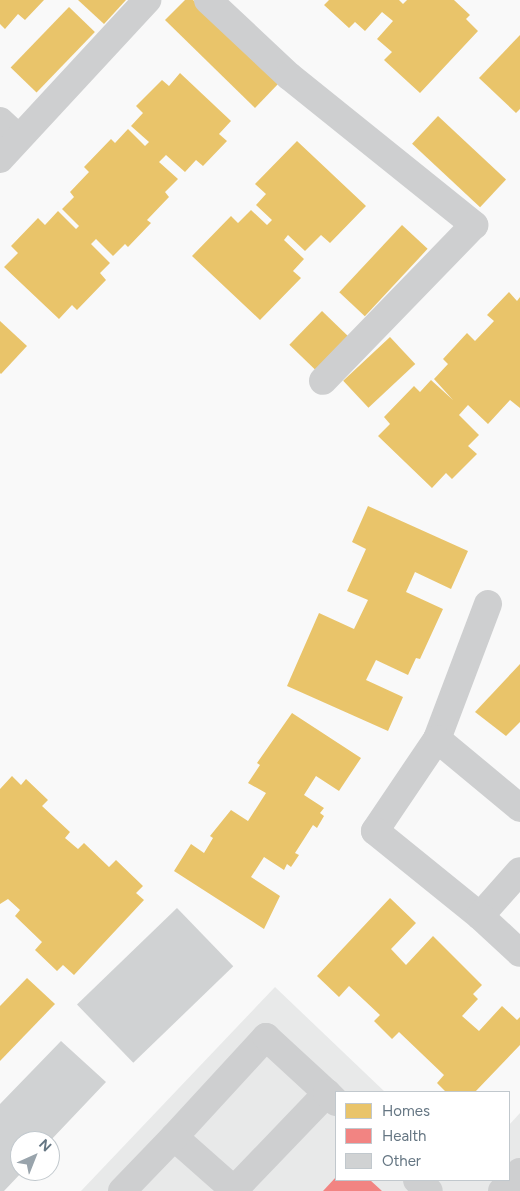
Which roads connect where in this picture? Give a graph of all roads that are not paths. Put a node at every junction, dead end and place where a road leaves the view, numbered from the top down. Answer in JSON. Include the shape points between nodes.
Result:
{"nodes":[{"id":1,"x":147,"y":0,"type":"edge"},
{"id":2,"x":208,"y":0,"type":"edge"},
{"id":3,"x":9,"y":129,"type":"edge"},
{"id":4,"x":0,"y":159,"type":"edge"},
{"id":5,"x":323,"y":381,"type":"dead end"},
{"id":6,"x":488,"y":604,"type":"dead end"},
{"id":7,"x":437,"y":739,"type":"junction"},
{"id":8,"x":520,"y":808,"type":"edge"},
{"id":9,"x":520,"y":870,"type":"edge"},
{"id":10,"x":480,"y":916,"type":"junction"},
{"id":11,"x":520,"y":952,"type":"edge"},
{"id":12,"x":331,"y":1098,"type":"edge"},
{"id":13,"x":174,"y":1137,"type":"junction"},
{"id":14,"x":520,"y":1172,"type":"edge"},
{"id":15,"x":418,"y":1181,"type":"edge"},
{"id":16,"x":122,"y":1191,"type":"edge"},
{"id":17,"x":429,"y":1191,"type":"edge"},
{"id":18,"x":502,"y":1191,"type":"edge"}],
"edges":[{"from":1,"to":3,"type":"street"},
{"from":2,"to":5,"type":"street","via":[[289,76],[474,225]]},
{"from":3,"to":4,"type":"street"},
{"from":6,"to":7,"type":"street"},
{"from":7,"to":8,"type":"street"},
{"from":7,"to":10,"type":"street","via":[[375,831]]},
{"from":9,"to":10,"type":"street"},
{"from":10,"to":11,"type":"street"},
{"from":12,"to":13,"type":"street","via":[[234,1190]]},
{"from":12,"to":13,"type":"street","via":[[266,1037]]},
{"from":13,"to":16,"type":"street"},
{"from":14,"to":18,"type":"street"},
{"from":15,"to":17,"type":"street"}]}
